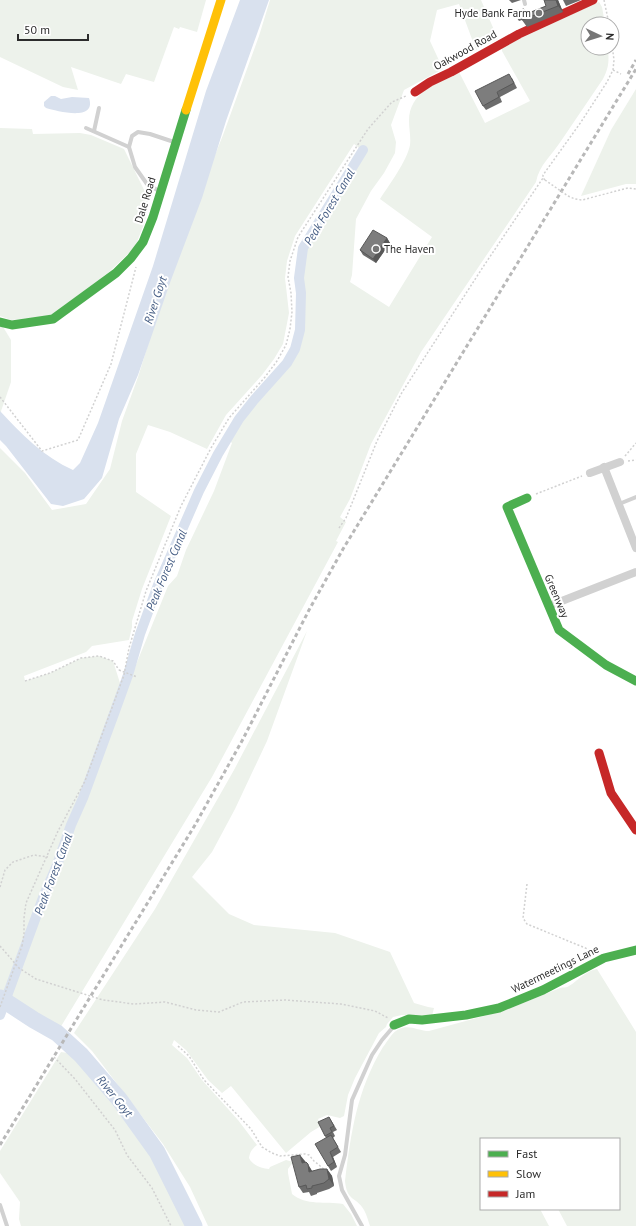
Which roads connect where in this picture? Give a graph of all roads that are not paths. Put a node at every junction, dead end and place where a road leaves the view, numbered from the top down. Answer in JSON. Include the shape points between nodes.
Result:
{"nodes":[{"id":1,"x":221,"y":0,"type":"edge"},
{"id":2,"x":593,"y":0,"type":"edge"},
{"id":3,"x":415,"y":92,"type":"road end"},
{"id":4,"x":99,"y":108,"type":"dead end"},
{"id":5,"x":86,"y":128,"type":"dead end"},
{"id":6,"x":94,"y":131,"type":"junction"},
{"id":7,"x":175,"y":143,"type":"junction"},
{"id":8,"x":129,"y":147,"type":"junction"},
{"id":9,"x":160,"y":191,"type":"junction"},
{"id":10,"x":0,"y":322,"type":"edge"},
{"id":11,"x":620,"y":462,"type":"road end"},
{"id":12,"x":604,"y":468,"type":"junction"},
{"id":13,"x":590,"y":473,"type":"road end"},
{"id":14,"x":636,"y":497,"type":"edge"},
{"id":15,"x":526,"y":498,"type":"road end"},
{"id":16,"x":619,"y":504,"type":"junction"},
{"id":17,"x":636,"y":548,"type":"edge"},
{"id":18,"x":636,"y":572,"type":"edge"},
{"id":19,"x":548,"y":606,"type":"junction"},
{"id":20,"x":636,"y":681,"type":"edge"},
{"id":21,"x":599,"y":753,"type":"dead end"},
{"id":22,"x":636,"y":830,"type":"edge"},
{"id":23,"x":636,"y":950,"type":"edge"},
{"id":24,"x":394,"y":1025,"type":"joint"},
{"id":25,"x":0,"y":1205,"type":"edge"},
{"id":26,"x":7,"y":1226,"type":"edge"},
{"id":27,"x":362,"y":1226,"type":"edge"}],
"edges":[{"from":1,"to":7,"type":"street","name":"Dale Road"},
{"from":2,"to":3,"type":"street","name":"Oakwood Road","via":[[519,34]]},
{"from":4,"to":6,"type":"lane"},
{"from":5,"to":6,"type":"lane"},
{"from":6,"to":8,"type":"lane"},
{"from":7,"to":8,"type":"lane","via":[[138,132],[132,136]]},
{"from":7,"to":9,"type":"street","name":"Dale Road"},
{"from":8,"to":9,"type":"lane","via":[[135,166],[147,184]]},
{"from":9,"to":10,"type":"street","name":"Dale Road","via":[[143,242],[116,273],[53,319],[12,325]]},
{"from":11,"to":12,"type":"street"},
{"from":12,"to":13,"type":"street"},
{"from":12,"to":16,"type":"street"},
{"from":14,"to":16,"type":"lane"},
{"from":15,"to":19,"type":"street","name":"Greenway","via":[[507,507]]},
{"from":16,"to":17,"type":"street"},
{"from":18,"to":19,"type":"street"},
{"from":19,"to":20,"type":"street","name":"Greenway","via":[[559,630],[606,665]]},
{"from":21,"to":22,"type":"street","via":[[611,793]]},
{"from":23,"to":24,"type":"street","name":"Watermeetings Lane","via":[[602,959],[543,990],[499,1008],[466,1015],[409,1019]]},
{"from":24,"to":27,"type":"lane","via":[[372,1055],[352,1100],[345,1155],[339,1176],[342,1190]]},
{"from":25,"to":26,"type":"lane"}]}
